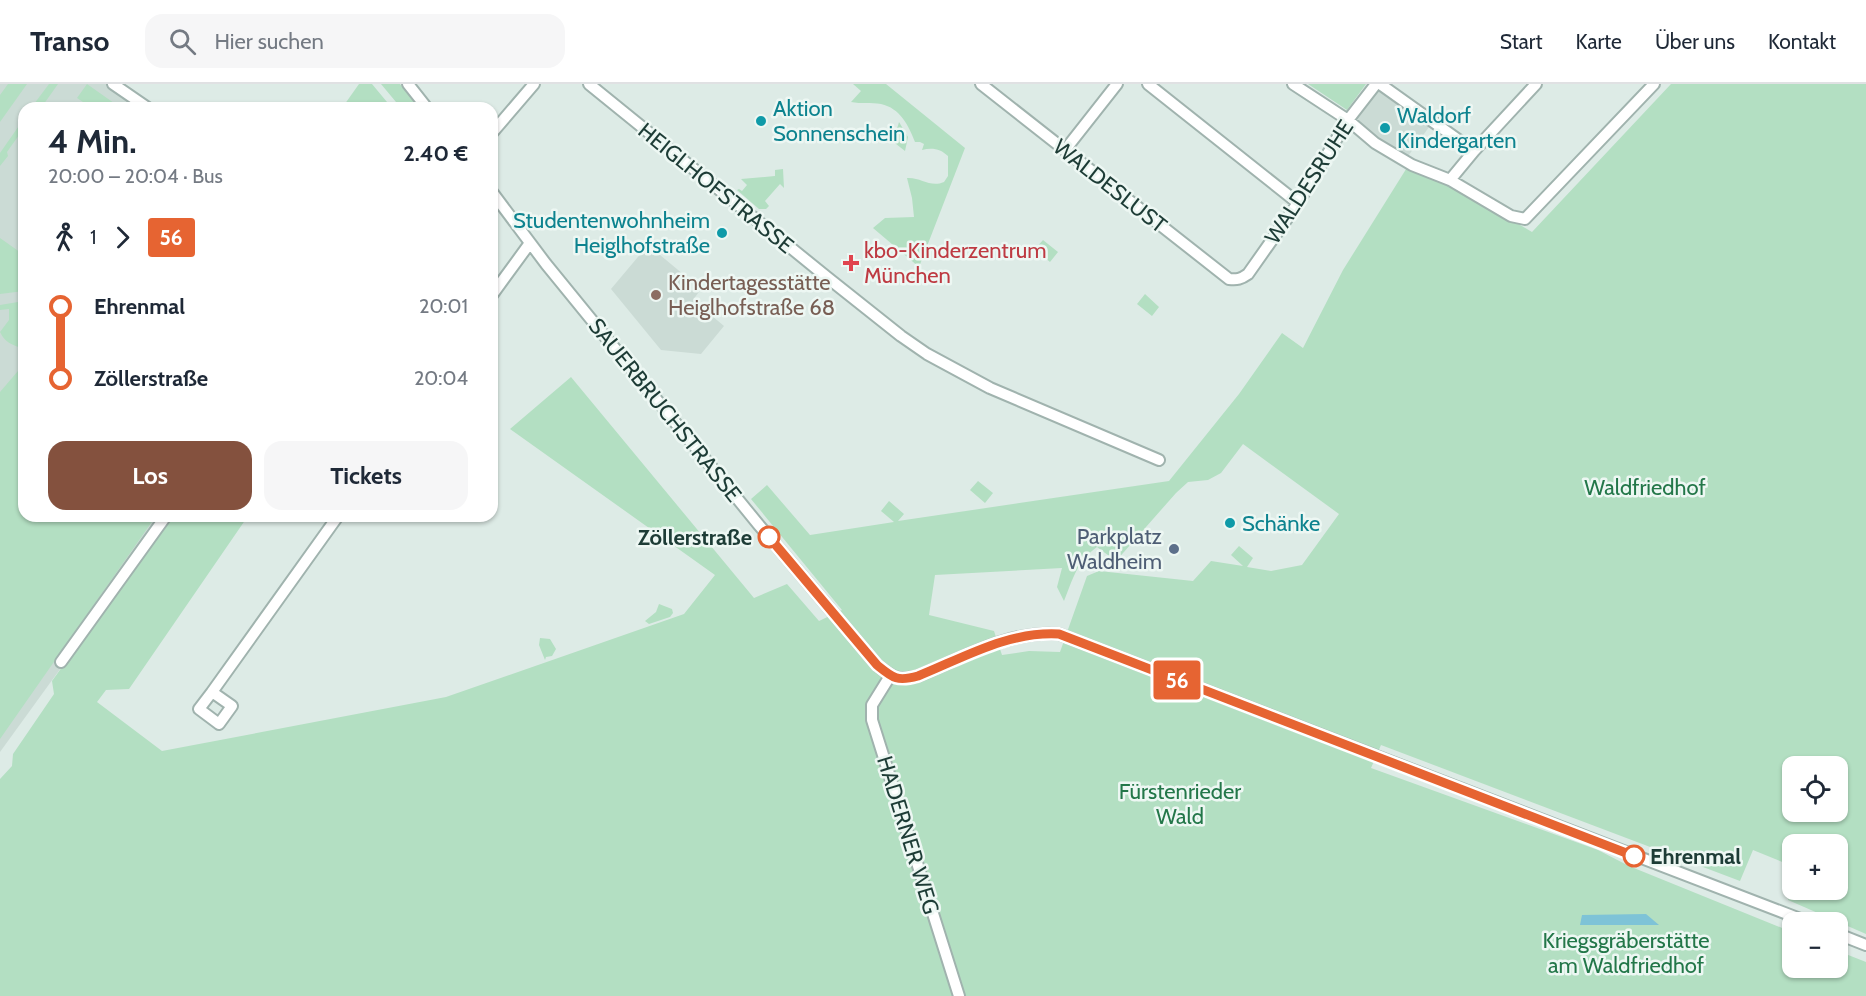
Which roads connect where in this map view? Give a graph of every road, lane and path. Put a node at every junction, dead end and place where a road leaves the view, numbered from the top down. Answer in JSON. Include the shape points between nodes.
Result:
{"nodes":[{"id":1,"x":113,"y":84,"type":"edge"},
{"id":2,"x":408,"y":84,"type":"edge"},
{"id":3,"x":534,"y":84,"type":"edge"},
{"id":4,"x":589,"y":84,"type":"edge"},
{"id":5,"x":981,"y":84,"type":"edge"},
{"id":6,"x":1117,"y":84,"type":"edge"},
{"id":7,"x":1148,"y":84,"type":"edge"},
{"id":8,"x":1293,"y":84,"type":"edge"},
{"id":9,"x":1378,"y":84,"type":"edge"},
{"id":10,"x":1536,"y":84,"type":"edge"},
{"id":11,"x":1654,"y":84,"type":"edge"},
{"id":12,"x":139,"y":102,"type":"edge"},
{"id":13,"x":422,"y":102,"type":"edge"},
{"id":14,"x":1348,"y":120,"type":"junction"},
{"id":15,"x":498,"y":126,"type":"edge"},
{"id":16,"x":1065,"y":150,"type":"junction"},
{"id":17,"x":1474,"y":151,"type":"junction"},
{"id":18,"x":1450,"y":180,"type":"junction"},
{"id":19,"x":498,"y":200,"type":"edge"},
{"id":20,"x":1299,"y":203,"type":"junction"},
{"id":21,"x":530,"y":243,"type":"junction"},
{"id":22,"x":1241,"y":279,"type":"joint"},
{"id":23,"x":498,"y":287,"type":"edge"},
{"id":24,"x":1159,"y":460,"type":"dead end"},
{"id":25,"x":162,"y":522,"type":"edge"},
{"id":26,"x":334,"y":522,"type":"edge"},
{"id":27,"x":61,"y":662,"type":"dead end"},
{"id":28,"x":890,"y":676,"type":"junction"},
{"id":29,"x":212,"y":692,"type":"dead end"},
{"id":30,"x":1782,"y":912,"type":"edge"},
{"id":31,"x":1848,"y":938,"type":"edge"},
{"id":32,"x":1866,"y":945,"type":"edge"},
{"id":33,"x":959,"y":996,"type":"edge"}],
"edges":[{"from":1,"to":12,"type":"street"},
{"from":2,"to":13,"type":"street"},
{"from":3,"to":15,"type":"street"},
{"from":4,"to":24,"type":"street","name":"HEIGLHOFSTRASSE","via":[[927,354],[990,387]]},
{"from":5,"to":16,"type":"street","name":"WALDESLUST"},
{"from":6,"to":16,"type":"street"},
{"from":7,"to":20,"type":"street"},
{"from":8,"to":14,"type":"street"},
{"from":9,"to":14,"type":"street","name":"WALDESRUHE"},
{"from":9,"to":17,"type":"street"},
{"from":10,"to":17,"type":"street"},
{"from":11,"to":18,"type":"street","via":[[1525,219],[1511,216]]},
{"from":14,"to":18,"type":"street","via":[[1375,143],[1412,165]]},
{"from":14,"to":20,"type":"street","name":"WALDESRUHE"},
{"from":16,"to":22,"type":"street","name":"WALDESLUST","via":[[1229,279]]},
{"from":17,"to":18,"type":"street"},
{"from":19,"to":21,"type":"street","name":"SAUERBRUCHSTRASSE"},
{"from":20,"to":22,"type":"street","name":"WALDESRUHE"},
{"from":21,"to":23,"type":"street"},
{"from":21,"to":28,"type":"street","name":"SAUERBRUCHSTRASSE","via":[[828,609]]},
{"from":25,"to":27,"type":"street"},
{"from":26,"to":29,"type":"street"},
{"from":28,"to":30,"type":"street","via":[[918,676],[1006,639],[1059,634]]},
{"from":28,"to":33,"type":"street","name":"HADERNER WEG","via":[[872,705],[872,720]]},
{"from":31,"to":32,"type":"street"}]}
